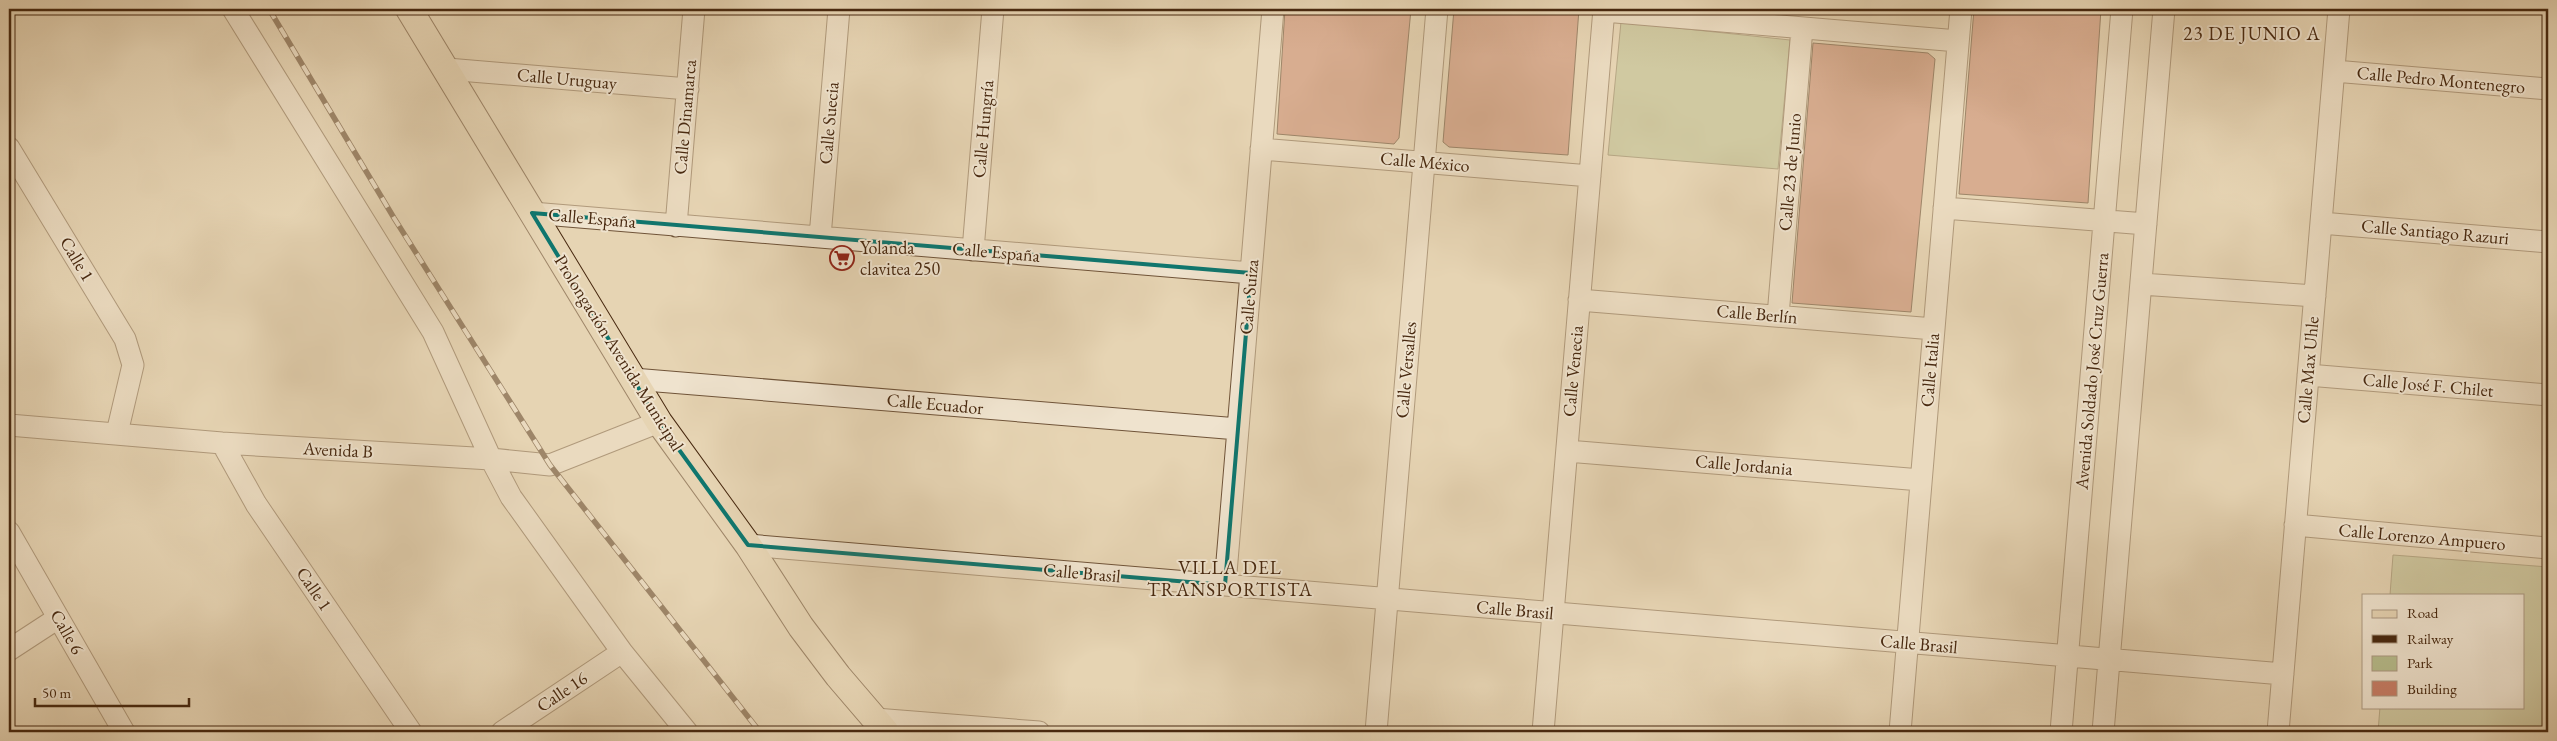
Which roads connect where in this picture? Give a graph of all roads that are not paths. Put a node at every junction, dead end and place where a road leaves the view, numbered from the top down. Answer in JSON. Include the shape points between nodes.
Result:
{"nodes":[{"id":1,"x":233,"y":9,"type":"edge"},
{"id":2,"x":409,"y":9,"type":"edge"},
{"id":3,"x":694,"y":9,"type":"edge"},
{"id":4,"x":839,"y":9,"type":"edge"},
{"id":5,"x":993,"y":9,"type":"edge"},
{"id":6,"x":1273,"y":9,"type":"edge"},
{"id":7,"x":1437,"y":9,"type":"edge"},
{"id":8,"x":1961,"y":9,"type":"edge"},
{"id":9,"x":2122,"y":9,"type":"edge"},
{"id":10,"x":2164,"y":9,"type":"edge"},
{"id":11,"x":2339,"y":9,"type":"edge"},
{"id":12,"x":1604,"y":10,"type":"edge"},
{"id":13,"x":1802,"y":28,"type":"junction"},
{"id":14,"x":1958,"y":41,"type":"junction"},
{"id":15,"x":447,"y":69,"type":"junction"},
{"id":16,"x":2334,"y":70,"type":"junction"},
{"id":17,"x":688,"y":89,"type":"junction"},
{"id":18,"x":2548,"y":89,"type":"edge"},
{"id":19,"x":9,"y":148,"type":"edge"},
{"id":20,"x":1261,"y":149,"type":"junction"},
{"id":21,"x":1424,"y":162,"type":"junction"},
{"id":22,"x":1590,"y":176,"type":"junction"},
{"id":23,"x":1944,"y":208,"type":"junction"},
{"id":24,"x":532,"y":213,"type":"junction"},
{"id":25,"x":2104,"y":221,"type":"junction"},
{"id":26,"x":2321,"y":222,"type":"junction"},
{"id":27,"x":2146,"y":224,"type":"junction"},
{"id":28,"x":676,"y":226,"type":"junction"},
{"id":29,"x":820,"y":237,"type":"junction"},
{"id":30,"x":2548,"y":242,"type":"edge"},
{"id":31,"x":973,"y":250,"type":"junction"},
{"id":32,"x":1251,"y":273,"type":"junction"},
{"id":33,"x":2141,"y":284,"type":"junction"},
{"id":34,"x":2315,"y":296,"type":"junction"},
{"id":35,"x":1579,"y":300,"type":"junction"},
{"id":36,"x":1778,"y":316,"type":"junction"},
{"id":37,"x":1934,"y":329,"type":"junction"},
{"id":38,"x":2308,"y":375,"type":"junction"},
{"id":39,"x":633,"y":378,"type":"junction"},
{"id":40,"x":2548,"y":395,"type":"edge"},
{"id":41,"x":659,"y":422,"type":"junction"},
{"id":42,"x":9,"y":425,"type":"edge"},
{"id":43,"x":1238,"y":429,"type":"junction"},
{"id":44,"x":117,"y":433,"type":"junction"},
{"id":45,"x":222,"y":443,"type":"junction"},
{"id":46,"x":1566,"y":451,"type":"junction"},
{"id":47,"x":491,"y":459,"type":"junction"},
{"id":48,"x":1921,"y":480,"type":"junction"},
{"id":49,"x":2295,"y":525,"type":"junction"},
{"id":50,"x":9,"y":532,"type":"edge"},
{"id":51,"x":748,"y":545,"type":"junction"},
{"id":52,"x":2548,"y":548,"type":"edge"},
{"id":53,"x":1225,"y":585,"type":"junction"},
{"id":54,"x":1387,"y":599,"type":"junction"},
{"id":55,"x":1553,"y":613,"type":"junction"},
{"id":56,"x":58,"y":618,"type":"junction"},
{"id":57,"x":1907,"y":643,"type":"junction"},
{"id":58,"x":9,"y":650,"type":"edge"},
{"id":59,"x":622,"y":652,"type":"junction"},
{"id":60,"x":2068,"y":656,"type":"junction"},
{"id":61,"x":2109,"y":660,"type":"junction"},
{"id":62,"x":2282,"y":674,"type":"junction"},
{"id":63,"x":880,"y":725,"type":"edge"},
{"id":64,"x":124,"y":732,"type":"edge"},
{"id":65,"x":411,"y":732,"type":"edge"},
{"id":66,"x":502,"y":732,"type":"edge"},
{"id":67,"x":687,"y":732,"type":"edge"},
{"id":68,"x":1039,"y":732,"type":"edge"},
{"id":69,"x":1376,"y":732,"type":"edge"},
{"id":70,"x":1543,"y":732,"type":"edge"},
{"id":71,"x":1900,"y":732,"type":"edge"},
{"id":72,"x":2061,"y":732,"type":"edge"},
{"id":73,"x":2103,"y":732,"type":"edge"},
{"id":74,"x":2278,"y":732,"type":"edge"}],
"edges":[{"from":1,"to":47,"type":"street","via":[[433,332]]},
{"from":2,"to":15,"type":"main road","name":"Prolongación Avenida Municipal"},
{"from":3,"to":17,"type":"street","name":"Calle Dinamarca"},
{"from":4,"to":29,"type":"street","name":"Calle Suecia"},
{"from":5,"to":31,"type":"street","name":"Calle Hungría"},
{"from":6,"to":20,"type":"street","name":"Calle Suiza"},
{"from":7,"to":21,"type":"street","name":"Calle Versalles"},
{"from":8,"to":14,"type":"street","name":"Calle Italia"},
{"from":9,"to":25,"type":"street","name":"Avenida Soldado José Cruz Guerra"},
{"from":10,"to":27,"type":"street"},
{"from":11,"to":16,"type":"street","name":"Calle Max Uhle"},
{"from":12,"to":13,"type":"street"},
{"from":12,"to":22,"type":"street","name":"Calle Venecia"},
{"from":13,"to":14,"type":"street"},
{"from":13,"to":36,"type":"street","name":"Calle 23 de Junio"},
{"from":14,"to":23,"type":"street","name":"Calle Italia"},
{"from":15,"to":17,"type":"street","name":"Calle Uruguay"},
{"from":15,"to":24,"type":"main road","name":"Prolongación Avenida Municipal"},
{"from":16,"to":18,"type":"street","name":"Calle Pedro Montenegro"},
{"from":16,"to":26,"type":"street","name":"Calle Max Uhle"},
{"from":17,"to":28,"type":"street","name":"Calle Dinamarca"},
{"from":19,"to":44,"type":"street","name":"Calle 1","via":[[125,339],[132,365]]},
{"from":20,"to":21,"type":"street","name":"Calle México"},
{"from":20,"to":32,"type":"street","name":"Calle Suiza"},
{"from":21,"to":22,"type":"street","name":"Calle México"},
{"from":21,"to":54,"type":"street","name":"Calle Versalles"},
{"from":22,"to":35,"type":"street","name":"Calle Venecia"},
{"from":23,"to":25,"type":"street"},
{"from":23,"to":37,"type":"street","name":"Calle Italia"},
{"from":24,"to":28,"type":"street","name":"Calle España"},
{"from":24,"to":39,"type":"main road","name":"Prolongación Avenida Municipal"},
{"from":25,"to":27,"type":"street"},
{"from":25,"to":60,"type":"street","name":"Avenida Soldado José Cruz Guerra"},
{"from":26,"to":30,"type":"street","name":"Calle Santiago Razuri"},
{"from":26,"to":34,"type":"street","name":"Calle Max Uhle"},
{"from":27,"to":33,"type":"street"},
{"from":28,"to":29,"type":"street","name":"Calle España"},
{"from":29,"to":31,"type":"street","name":"Calle España"},
{"from":31,"to":32,"type":"street","name":"Calle España"},
{"from":32,"to":43,"type":"street","name":"Calle Suiza"},
{"from":33,"to":34,"type":"street"},
{"from":33,"to":61,"type":"street"},
{"from":34,"to":38,"type":"street","name":"Calle Max Uhle"},
{"from":35,"to":36,"type":"street","name":"Calle Berlín"},
{"from":35,"to":46,"type":"street","name":"Calle Venecia"},
{"from":36,"to":37,"type":"street","name":"Calle Berlín"},
{"from":37,"to":48,"type":"street","name":"Calle Italia"},
{"from":38,"to":40,"type":"street","name":"Calle José F. Chilet"},
{"from":38,"to":49,"type":"street","name":"Calle Max Uhle"},
{"from":39,"to":41,"type":"main road","name":"Prolongación Avenida Municipal"},
{"from":39,"to":43,"type":"street","name":"Calle Ecuador"},
{"from":41,"to":47,"type":"street","name":"Avenida B","via":[[550,465]]},
{"from":41,"to":51,"type":"main road","name":"Prolongación Avenida Municipal"},
{"from":42,"to":44,"type":"street","name":"Avenida B"},
{"from":43,"to":53,"type":"street","name":"Calle Suiza"},
{"from":44,"to":45,"type":"street","name":"Avenida B"},
{"from":45,"to":47,"type":"street","name":"Avenida B"},
{"from":45,"to":65,"type":"street","name":"Calle 1","via":[[256,504]]},
{"from":46,"to":48,"type":"street","name":"Calle Jordania"},
{"from":46,"to":55,"type":"street","name":"Calle Venecia"},
{"from":47,"to":59,"type":"street","via":[[532,528]]},
{"from":48,"to":57,"type":"street","name":"Calle Italia"},
{"from":49,"to":52,"type":"street","name":"Calle Lorenzo Ampuero"},
{"from":49,"to":62,"type":"street","name":"Calle Max Uhle"},
{"from":50,"to":56,"type":"street","name":"Calle 6"},
{"from":51,"to":53,"type":"street","name":"Calle Brasil"},
{"from":51,"to":63,"type":"main road","name":"Prolongación Avenida Municipal","via":[[801,627]]},
{"from":53,"to":54,"type":"street","name":"Calle Brasil"},
{"from":54,"to":55,"type":"street","name":"Calle Brasil"},
{"from":54,"to":69,"type":"street","name":"Calle Versalles"},
{"from":55,"to":57,"type":"street","name":"Calle Brasil"},
{"from":55,"to":70,"type":"street","name":"Calle Venecia"},
{"from":56,"to":58,"type":"street"},
{"from":56,"to":64,"type":"street","name":"Calle 6"},
{"from":57,"to":60,"type":"street","name":"Calle Brasil"},
{"from":57,"to":71,"type":"street","name":"Calle Italia"},
{"from":59,"to":66,"type":"street","name":"Calle 16"},
{"from":59,"to":67,"type":"street"},
{"from":60,"to":61,"type":"street","name":"Calle Brasil"},
{"from":60,"to":72,"type":"street","name":"Avenida Soldado José Cruz Guerra"},
{"from":61,"to":62,"type":"street","name":"Calle Brasil"},
{"from":61,"to":73,"type":"street"},
{"from":62,"to":74,"type":"street","name":"Calle Max Uhle"},
{"from":63,"to":68,"type":"street"}]}
